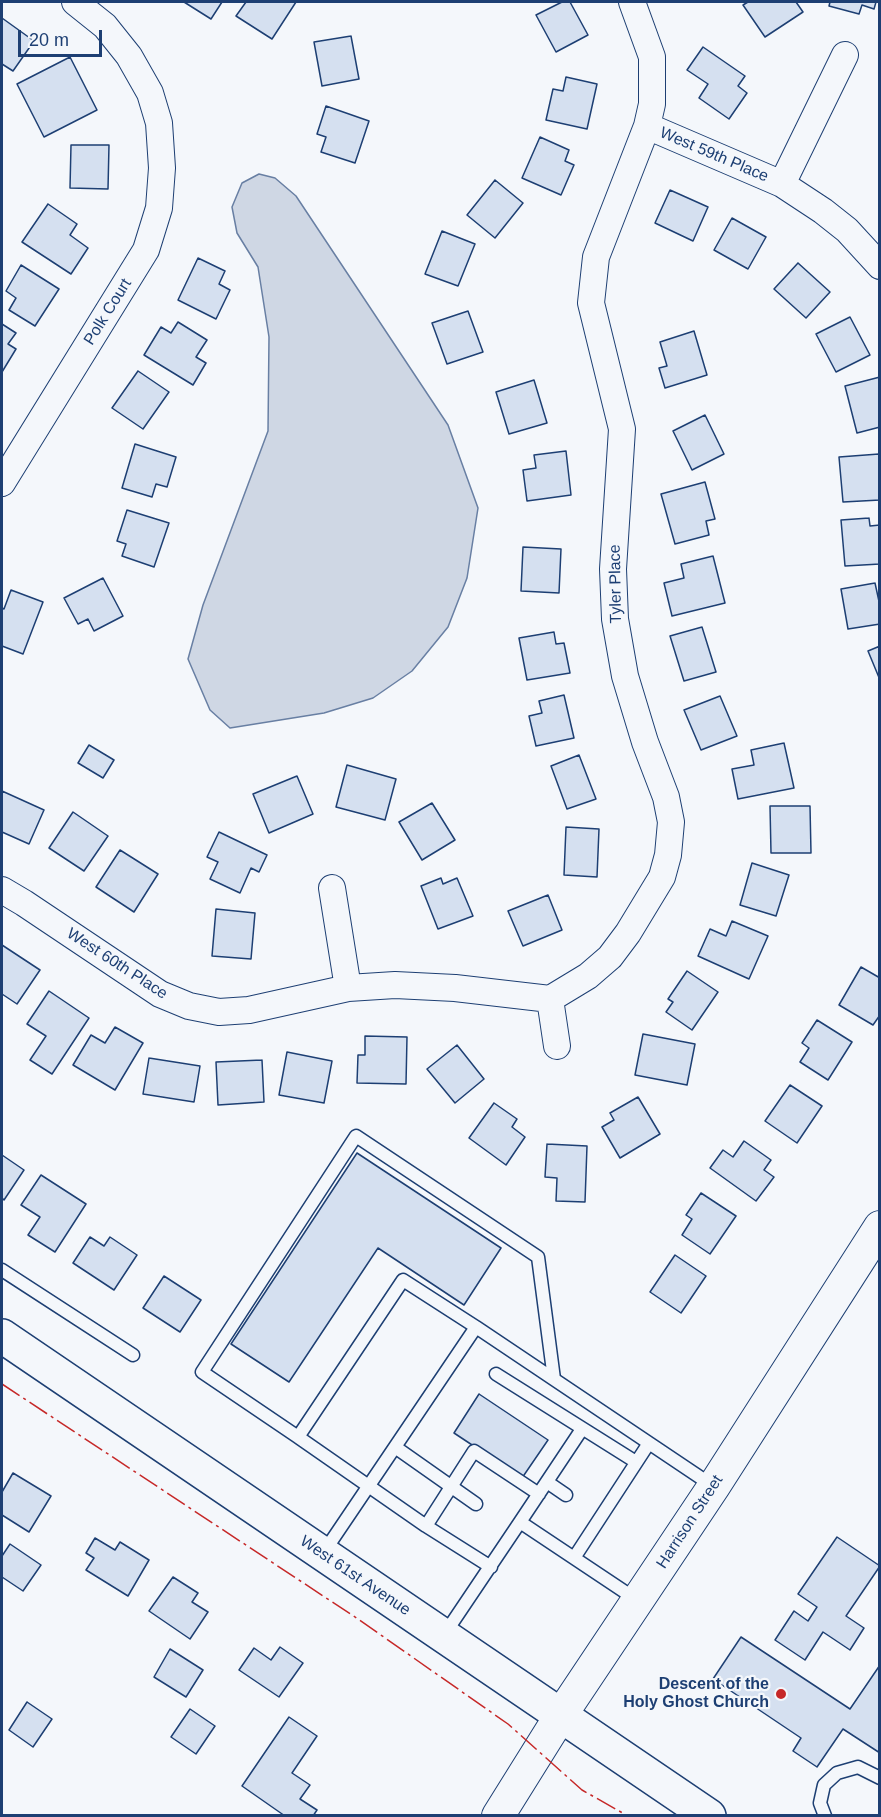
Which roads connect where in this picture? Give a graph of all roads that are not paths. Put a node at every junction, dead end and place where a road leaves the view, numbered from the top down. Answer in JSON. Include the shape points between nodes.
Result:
{"nodes":[{"id":1,"x":75,"y":2,"type":"edge"},
{"id":2,"x":632,"y":2,"type":"edge"},
{"id":3,"x":845,"y":56,"type":"dead end"},
{"id":4,"x":647,"y":126,"type":"junction"},
{"id":5,"x":782,"y":184,"type":"junction"},
{"id":6,"x":879,"y":266,"type":"edge"},
{"id":7,"x":2,"y":483,"type":"edge"},
{"id":8,"x":332,"y":888,"type":"dead end"},
{"id":9,"x":2,"y":890,"type":"edge"},
{"id":10,"x":348,"y":987,"type":"junction"},
{"id":11,"x":550,"y":999,"type":"junction"},
{"id":12,"x":557,"y":1046,"type":"dead end"},
{"id":13,"x":879,"y":1227,"type":"edge"},
{"id":14,"x":2,"y":1270,"type":"edge"},
{"id":15,"x":476,"y":1327,"type":"junction"},
{"id":16,"x":2,"y":1336,"type":"edge"},
{"id":17,"x":133,"y":1355,"type":"dead end"},
{"id":18,"x":496,"y":1374,"type":"dead end"},
{"id":19,"x":554,"y":1379,"type":"junction"},
{"id":20,"x":582,"y":1429,"type":"junction"},
{"id":21,"x":298,"y":1437,"type":"junction"},
{"id":22,"x":649,"y":1443,"type":"junction"},
{"id":23,"x":395,"y":1447,"type":"junction"},
{"id":24,"x":636,"y":1462,"type":"junction"},
{"id":25,"x":547,"y":1482,"type":"junction"},
{"id":26,"x":368,"y":1486,"type":"junction"},
{"id":27,"x":714,"y":1486,"type":"junction"},
{"id":28,"x":451,"y":1487,"type":"junction"},
{"id":29,"x":539,"y":1494,"type":"junction"},
{"id":30,"x":566,"y":1495,"type":"dead end"},
{"id":31,"x":476,"y":1504,"type":"dead end"},
{"id":32,"x":426,"y":1526,"type":"junction"},
{"id":33,"x":515,"y":1526,"type":"junction"},
{"id":34,"x":322,"y":1554,"type":"junction"},
{"id":35,"x":574,"y":1558,"type":"junction"},
{"id":36,"x":491,"y":1567,"type":"junction"},
{"id":37,"x":638,"y":1600,"type":"junction"},
{"id":38,"x":444,"y":1635,"type":"junction"},
{"id":39,"x":561,"y":1715,"type":"junction"},
{"id":40,"x":879,"y":1778,"type":"edge"},
{"id":41,"x":498,"y":1815,"type":"edge"},
{"id":42,"x":709,"y":1815,"type":"edge"},
{"id":43,"x":825,"y":1815,"type":"edge"}],
"edges":[{"from":1,"to":7,"type":"street","name":"Polk Court","via":[[105,26],[129,56],[150,93],[159,123],[159,208],[146,250]]},
{"from":2,"to":4,"type":"street","name":"West 59th Place","via":[[652,57],[652,104]]},
{"from":3,"to":5,"type":"street"},
{"from":4,"to":5,"type":"street","name":"West 59th Place"},
{"from":4,"to":11,"type":"street","name":"Tyler Place","via":[[596,257],[591,303],[622,429],[613,569],[615,618],[625,676],[666,797],[670,822],[668,855],[662,877],[610,957]]},
{"from":5,"to":6,"type":"street","name":"West 59th Place","via":[[847,230]]},
{"from":8,"to":10,"type":"street"},
{"from":9,"to":10,"type":"street","name":"West 60th Place","via":[[159,994],[189,1005],[219,1012],[249,1010]]},
{"from":10,"to":11,"type":"street","name":"West 60th Place","via":[[455,987]]},
{"from":11,"to":12,"type":"street"},
{"from":13,"to":27,"type":"street","name":"Harrison Street"},
{"from":14,"to":17,"type":"lane"},
{"from":15,"to":19,"type":"lane"},
{"from":15,"to":21,"type":"lane","via":[[403,1280]]},
{"from":15,"to":23,"type":"lane"},
{"from":16,"to":34,"type":"main road","name":"West 61st Avenue"},
{"from":18,"to":20,"type":"lane"},
{"from":19,"to":21,"type":"lane","via":[[538,1257],[356,1136],[202,1372]]},
{"from":19,"to":22,"type":"lane"},
{"from":20,"to":24,"type":"lane"},
{"from":20,"to":25,"type":"lane"},
{"from":21,"to":26,"type":"lane"},
{"from":22,"to":24,"type":"lane"},
{"from":22,"to":27,"type":"lane"},
{"from":23,"to":26,"type":"lane"},
{"from":23,"to":28,"type":"lane"},
{"from":24,"to":35,"type":"lane","via":[[597,1514]]},
{"from":25,"to":29,"type":"lane"},
{"from":25,"to":30,"type":"lane"},
{"from":26,"to":32,"type":"lane"},
{"from":26,"to":34,"type":"lane"},
{"from":27,"to":37,"type":"street","name":"Harrison Street"},
{"from":28,"to":29,"type":"lane","via":[[474,1451]]},
{"from":28,"to":31,"type":"lane"},
{"from":28,"to":32,"type":"lane"},
{"from":29,"to":33,"type":"lane"},
{"from":32,"to":36,"type":"lane"},
{"from":33,"to":35,"type":"lane"},
{"from":33,"to":36,"type":"lane"},
{"from":34,"to":38,"type":"main road","name":"West 61st Avenue"},
{"from":35,"to":37,"type":"lane"},
{"from":36,"to":38,"type":"lane"},
{"from":37,"to":39,"type":"street","name":"Harrison Street"},
{"from":38,"to":39,"type":"main road","name":"West 61st Avenue"},
{"from":39,"to":41,"type":"street","name":"Harrison Street"},
{"from":39,"to":42,"type":"main road","name":"West 61st Avenue"},
{"from":40,"to":43,"type":"lane","via":[[858,1767],[837,1773],[824,1785],[820,1803]]}]}
